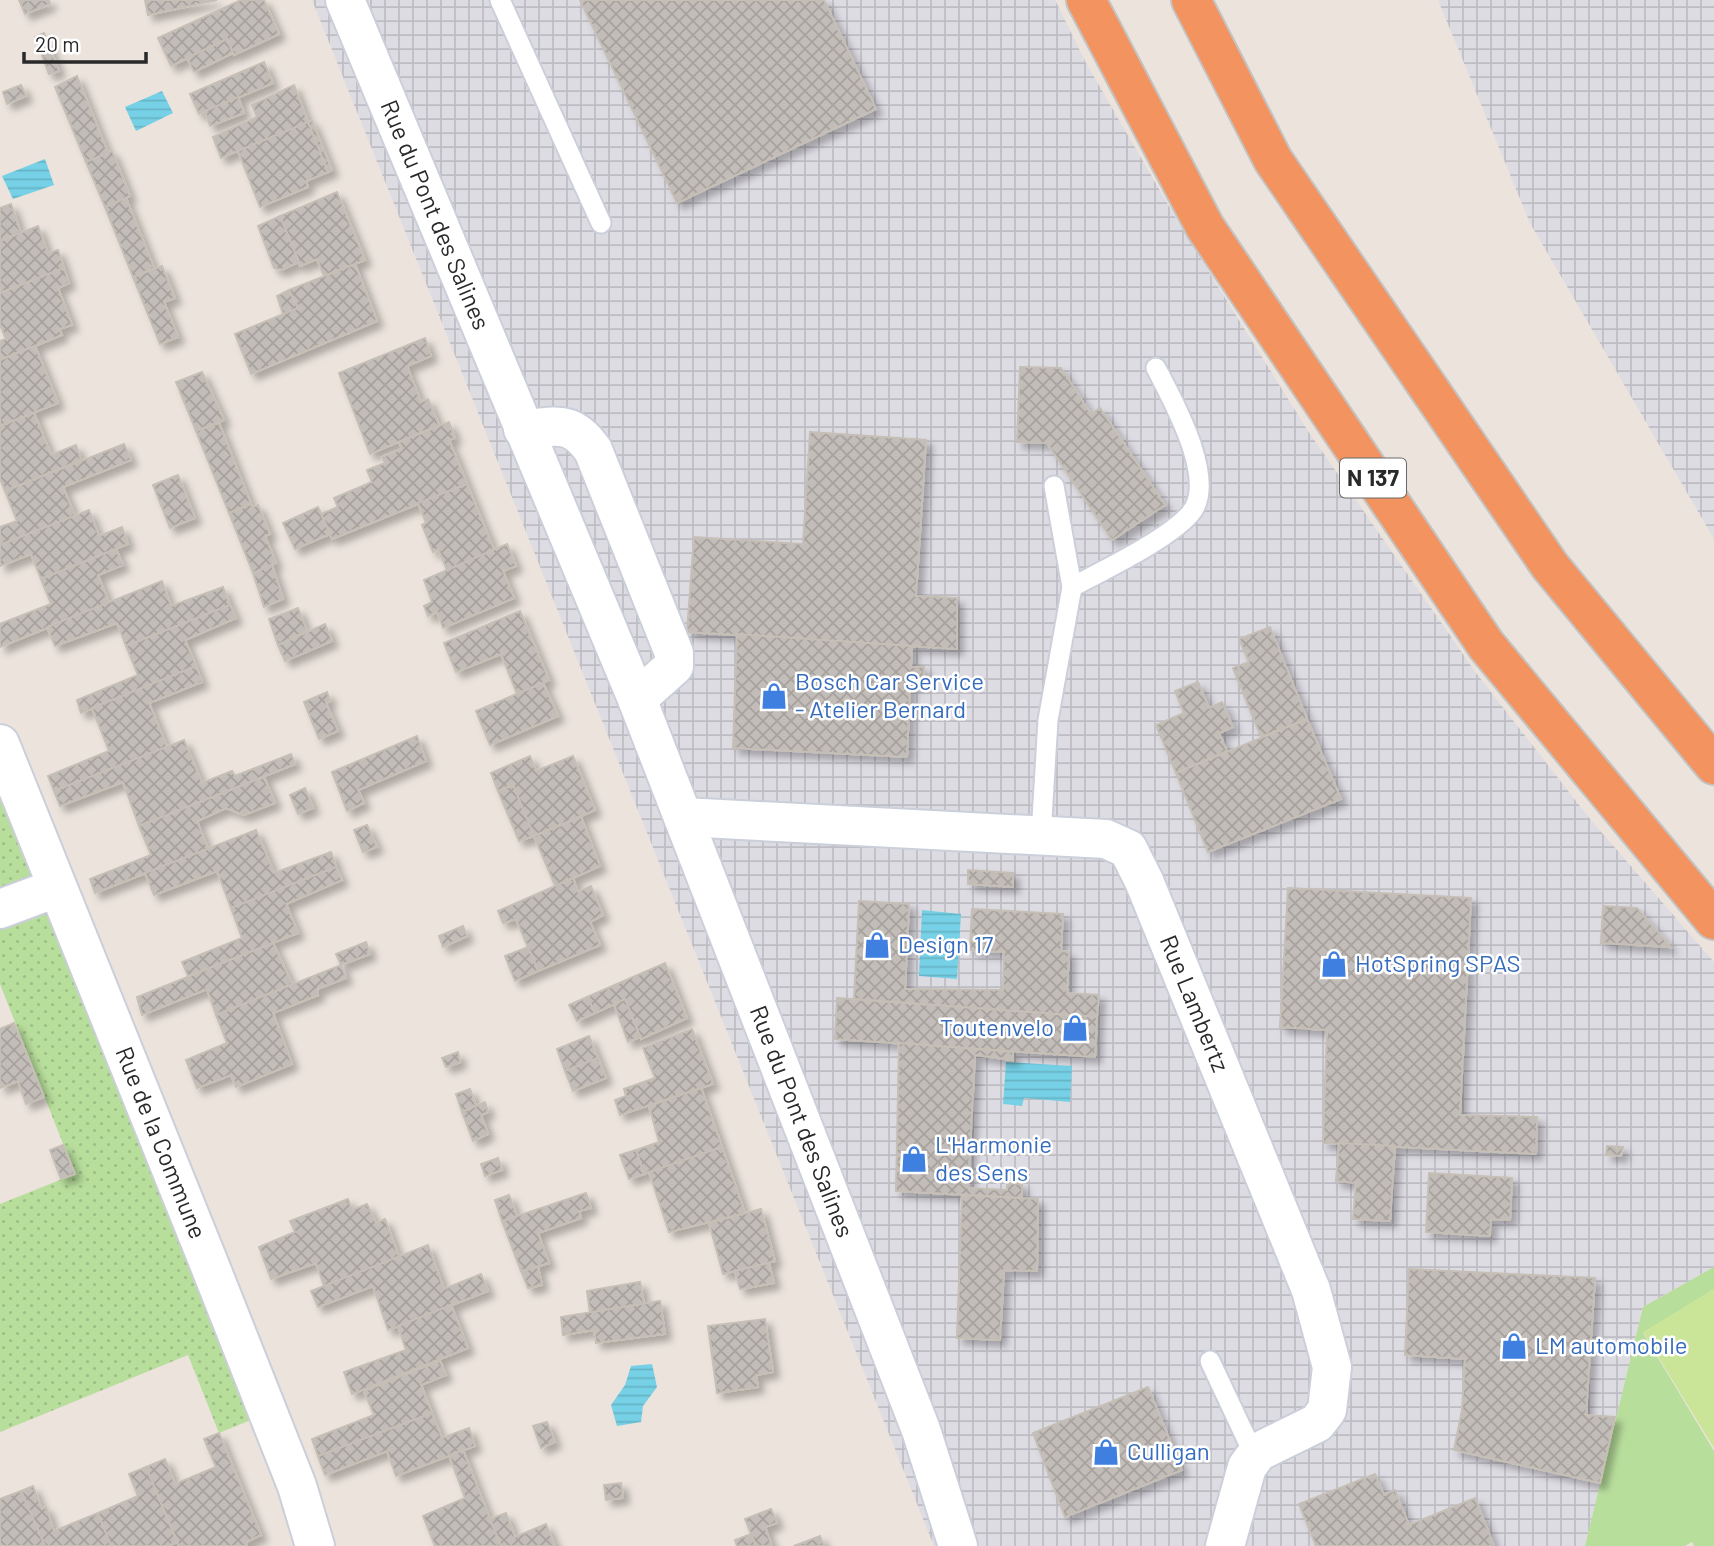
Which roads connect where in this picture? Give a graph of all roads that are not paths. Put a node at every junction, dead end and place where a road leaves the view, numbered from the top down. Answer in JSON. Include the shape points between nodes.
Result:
{"nodes":[{"id":1,"x":345,"y":0,"type":"edge"},
{"id":2,"x":500,"y":0,"type":"edge"},
{"id":3,"x":1086,"y":0,"type":"edge"},
{"id":4,"x":1191,"y":0,"type":"edge"},
{"id":5,"x":601,"y":223,"type":"dead end"},
{"id":6,"x":1156,"y":368,"type":"dead end"},
{"id":7,"x":523,"y":429,"type":"junction"},
{"id":8,"x":1054,"y":486,"type":"dead end"},
{"id":9,"x":1072,"y":587,"type":"junction"},
{"id":10,"x":637,"y":699,"type":"junction"},
{"id":11,"x":0,"y":744,"type":"edge"},
{"id":12,"x":1714,"y":765,"type":"edge"},
{"id":13,"x":683,"y":817,"type":"junction"},
{"id":14,"x":1041,"y":835,"type":"junction"},
{"id":15,"x":56,"y":888,"type":"junction"},
{"id":16,"x":0,"y":909,"type":"edge"},
{"id":17,"x":1714,"y":920,"type":"edge"},
{"id":18,"x":1210,"y":1361,"type":"dead end"},
{"id":19,"x":1255,"y":1457,"type":"junction"},
{"id":20,"x":315,"y":1546,"type":"edge"},
{"id":21,"x":958,"y":1546,"type":"edge"},
{"id":22,"x":1225,"y":1546,"type":"edge"}],
"edges":[{"from":1,"to":7,"type":"street","name":"Rue du Pont des Salines"},
{"from":2,"to":5,"type":"lane"},
{"from":3,"to":17,"type":"highway","number":"N 137","via":[[1205,227],[1486,645]]},
{"from":4,"to":12,"type":"highway","via":[[1273,160],[1550,566]]},
{"from":6,"to":9,"type":"lane","via":[[1194,454],[1198,490],[1192,512],[1126,559]]},
{"from":7,"to":10,"type":"street","name":"Rue du Pont des Salines"},
{"from":7,"to":10,"type":"street","via":[[565,427],[580,432],[593,450],[674,653],[674,666]]},
{"from":8,"to":9,"type":"lane"},
{"from":9,"to":14,"type":"lane","via":[[1048,720]]},
{"from":10,"to":13,"type":"street","name":"Rue du Pont des Salines"},
{"from":11,"to":15,"type":"street","name":"Rue de la Commune"},
{"from":13,"to":14,"type":"street","name":"Rue Lambertz"},
{"from":13,"to":21,"type":"street","name":"Rue du Pont des Salines","via":[[921,1430]]},
{"from":14,"to":19,"type":"street","name":"Rue Lambertz","via":[[1106,839],[1128,849],[1311,1290],[1332,1367],[1327,1410],[1317,1423]]},
{"from":15,"to":16,"type":"street"},
{"from":15,"to":20,"type":"street","name":"Rue de la Commune","via":[[214,1273],[297,1486]]},
{"from":18,"to":19,"type":"lane"},
{"from":19,"to":22,"type":"street","via":[[1247,1467]]}]}
